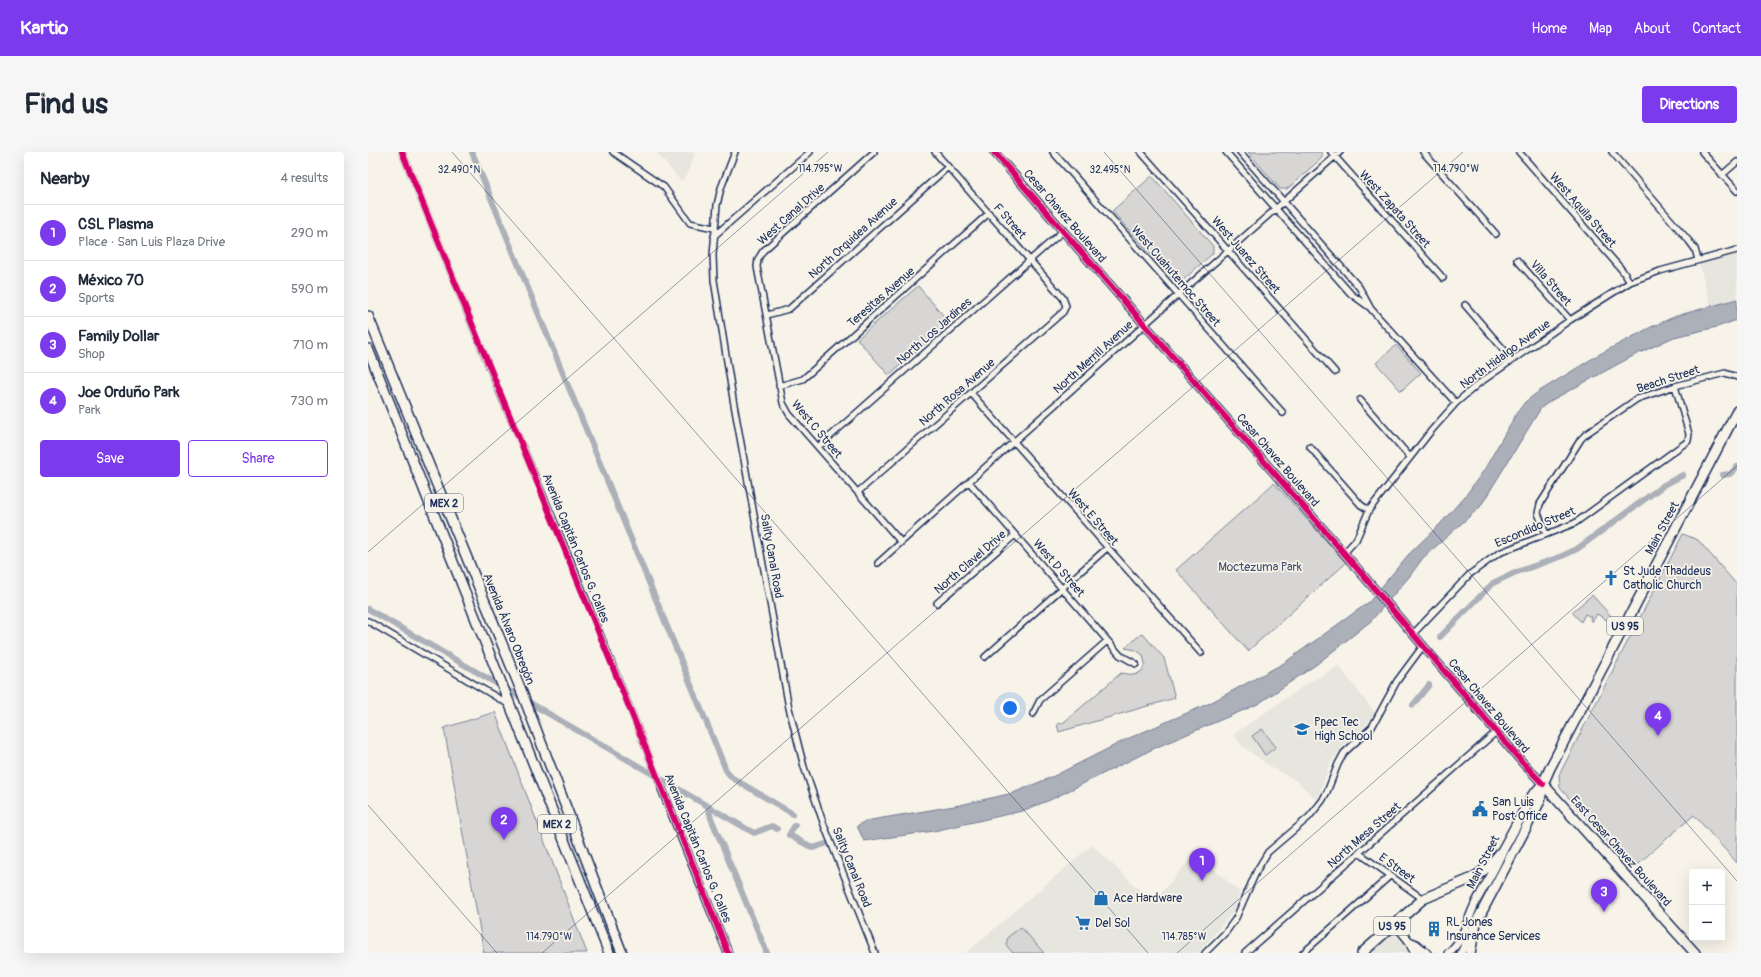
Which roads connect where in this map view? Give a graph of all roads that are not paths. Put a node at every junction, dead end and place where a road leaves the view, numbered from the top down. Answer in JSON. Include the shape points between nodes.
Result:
{"nodes":[{"id":1,"x":402,"y":152,"type":"edge"},
{"id":2,"x":613,"y":152,"type":"edge"},
{"id":3,"x":735,"y":152,"type":"edge"},
{"id":4,"x":810,"y":152,"type":"edge"},
{"id":5,"x":874,"y":152,"type":"edge"},
{"id":6,"x":935,"y":152,"type":"edge"},
{"id":7,"x":994,"y":152,"type":"edge"},
{"id":8,"x":1053,"y":152,"type":"edge"},
{"id":9,"x":1142,"y":152,"type":"edge"},
{"id":10,"x":1226,"y":152,"type":"edge"},
{"id":11,"x":1240,"y":152,"type":"edge"},
{"id":12,"x":1331,"y":152,"type":"edge"},
{"id":13,"x":1340,"y":152,"type":"edge"},
{"id":14,"x":1423,"y":152,"type":"edge"},
{"id":15,"x":1519,"y":152,"type":"edge"},
{"id":16,"x":1612,"y":152,"type":"edge"},
{"id":17,"x":1702,"y":152,"type":"edge"},
{"id":18,"x":1335,"y":156,"type":"junction"},
{"id":19,"x":1737,"y":162,"type":"edge"},
{"id":20,"x":948,"y":167,"type":"junction"},
{"id":21,"x":1722,"y":175,"type":"junction"},
{"id":22,"x":1737,"y":192,"type":"edge"},
{"id":23,"x":1284,"y":202,"type":"junction"},
{"id":24,"x":1276,"y":209,"type":"junction"},
{"id":25,"x":989,"y":213,"type":"junction"},
{"id":26,"x":714,"y":228,"type":"junction"},
{"id":27,"x":1063,"y":231,"type":"junction"},
{"id":28,"x":1496,"y":234,"type":"dead end"},
{"id":29,"x":714,"y":236,"type":"junction"},
{"id":30,"x":1737,"y":250,"type":"edge"},
{"id":31,"x":1228,"y":251,"type":"junction"},
{"id":32,"x":758,"y":259,"type":"joint"},
{"id":33,"x":1030,"y":260,"type":"junction"},
{"id":34,"x":1517,"y":260,"type":"dead end"},
{"id":35,"x":1698,"y":260,"type":"junction"},
{"id":36,"x":1443,"y":278,"type":"dead end"},
{"id":37,"x":1630,"y":282,"type":"junction"},
{"id":38,"x":1179,"y":294,"type":"junction"},
{"id":39,"x":1465,"y":305,"type":"dead end"},
{"id":40,"x":1066,"y":306,"type":"joint"},
{"id":41,"x":1371,"y":308,"type":"junction"},
{"id":42,"x":368,"y":316,"type":"edge"},
{"id":43,"x":767,"y":316,"type":"junction"},
{"id":44,"x":1570,"y":320,"type":"junction"},
{"id":45,"x":1145,"y":324,"type":"junction"},
{"id":46,"x":368,"y":349,"type":"edge"},
{"id":47,"x":1512,"y":360,"type":"junction"},
{"id":48,"x":1335,"y":372,"type":"dead end"},
{"id":49,"x":1737,"y":377,"type":"edge"},
{"id":50,"x":779,"y":386,"type":"junction"},
{"id":51,"x":1675,"y":386,"type":"junction"},
{"id":52,"x":971,"y":393,"type":"junction"},
{"id":53,"x":1360,"y":400,"type":"dead end"},
{"id":54,"x":1456,"y":403,"type":"junction"},
{"id":55,"x":1737,"y":411,"type":"edge"},
{"id":56,"x":1283,"y":413,"type":"dead end"},
{"id":57,"x":1014,"y":442,"type":"junction"},
{"id":58,"x":818,"y":447,"type":"junction"},
{"id":59,"x":1310,"y":447,"type":"dead end"},
{"id":60,"x":1410,"y":457,"type":"junction"},
{"id":61,"x":969,"y":482,"type":"junction"},
{"id":62,"x":858,"y":492,"type":"junction"},
{"id":63,"x":1369,"y":510,"type":"junction"},
{"id":64,"x":1546,"y":534,"type":"junction"},
{"id":65,"x":1015,"y":535,"type":"junction"},
{"id":66,"x":901,"y":542,"type":"junction"},
{"id":67,"x":1107,"y":548,"type":"junction"},
{"id":68,"x":1344,"y":552,"type":"junction"},
{"id":69,"x":878,"y":563,"type":"dead end"},
{"id":70,"x":1062,"y":589,"type":"junction"},
{"id":71,"x":937,"y":603,"type":"dead end"},
{"id":72,"x":368,"y":621,"type":"edge"},
{"id":73,"x":1413,"y":634,"type":"junction"},
{"id":74,"x":1108,"y":641,"type":"junction"},
{"id":75,"x":1423,"y":646,"type":"junction"},
{"id":76,"x":1201,"y":653,"type":"dead end"},
{"id":77,"x":985,"y":657,"type":"dead end"},
{"id":78,"x":1136,"y":664,"type":"dead end"},
{"id":79,"x":509,"y":705,"type":"junction"},
{"id":80,"x":1033,"y":714,"type":"dead end"},
{"id":81,"x":1496,"y":732,"type":"junction"},
{"id":82,"x":1543,"y":784,"type":"junction"},
{"id":83,"x":662,"y":789,"type":"joint"},
{"id":84,"x":1502,"y":851,"type":"junction"},
{"id":85,"x":1359,"y":853,"type":"junction"},
{"id":86,"x":1390,"y":876,"type":"junction"},
{"id":87,"x":1423,"y":899,"type":"junction"},
{"id":88,"x":1394,"y":924,"type":"junction"},
{"id":89,"x":1476,"y":924,"type":"junction"},
{"id":90,"x":1409,"y":940,"type":"junction"},
{"id":91,"x":609,"y":953,"type":"edge"},
{"id":92,"x":622,"y":953,"type":"edge"},
{"id":93,"x":728,"y":953,"type":"edge"},
{"id":94,"x":875,"y":953,"type":"edge"},
{"id":95,"x":1205,"y":953,"type":"edge"},
{"id":96,"x":1244,"y":953,"type":"edge"},
{"id":97,"x":1303,"y":953,"type":"edge"},
{"id":98,"x":1362,"y":953,"type":"edge"},
{"id":99,"x":1416,"y":953,"type":"edge"},
{"id":100,"x":1427,"y":953,"type":"edge"},
{"id":101,"x":1448,"y":953,"type":"edge"},
{"id":102,"x":1461,"y":953,"type":"edge"},
{"id":103,"x":1470,"y":953,"type":"edge"},
{"id":104,"x":1696,"y":953,"type":"edge"}],
"edges":[{"from":1,"to":83,"type":"street","name":"Avenida Capitán Carlos G. Calles"},
{"from":2,"to":26,"type":"street","via":[[664,187],[690,223]]},
{"from":3,"to":26,"type":"street","name":"Sality Canal Road","via":[[721,188]]},
{"from":4,"to":29,"type":"street"},
{"from":5,"to":32,"type":"street","name":"West Canal Drive","via":[[763,251]]},
{"from":6,"to":20,"type":"street","name":"F Street"},
{"from":7,"to":27,"type":"street","name":"Cesar Chavez Boulevard"},
{"from":8,"to":38,"type":"street","name":"West Cuahutemoc Street"},
{"from":9,"to":31,"type":"street","name":"West Juarez Street"},
{"from":10,"to":24,"type":"street"},
{"from":11,"to":23,"type":"street"},
{"from":12,"to":18,"type":"street","name":"West Zapata Street"},
{"from":13,"to":18,"type":"street","name":"North Merrill Avenue"},
{"from":14,"to":28,"type":"street"},
{"from":15,"to":37,"type":"street","name":"West Aquila Street"},
{"from":16,"to":35,"type":"street","via":[[1689,241]]},
{"from":17,"to":21,"type":"street"},
{"from":18,"to":23,"type":"street","name":"North Merrill Avenue"},
{"from":18,"to":36,"type":"street","name":"West Zapata Street"},
{"from":19,"to":21,"type":"street"},
{"from":20,"to":25,"type":"street","name":"F Street"},
{"from":20,"to":43,"type":"street","name":"North Orquidea Avenue","via":[[789,309]]},
{"from":21,"to":22,"type":"street"},
{"from":23,"to":24,"type":"street","name":"North Merrill Avenue"},
{"from":23,"to":41,"type":"street","via":[[1359,286]]},
{"from":24,"to":31,"type":"street","name":"North Merrill Avenue"},
{"from":24,"to":41,"type":"street","via":[[1351,294]]},
{"from":25,"to":33,"type":"street","name":"F Street"},
{"from":25,"to":50,"type":"street","name":"Teresitas Avenue","via":[[803,379]]},
{"from":26,"to":29,"type":"street","name":"Sality Canal Road"},
{"from":27,"to":33,"type":"street","name":"North Los Jardines"},
{"from":27,"to":45,"type":"street","name":"Cesar Chavez Boulevard"},
{"from":29,"to":94,"type":"street","name":"Sality Canal Road","via":[[714,280],[789,708],[804,767],[824,825]]},
{"from":30,"to":35,"type":"street","name":"North Hidalgo Avenue"},
{"from":31,"to":38,"type":"street","name":"North Merrill Avenue"},
{"from":31,"to":48,"type":"street","name":"West Juarez Street"},
{"from":32,"to":43,"type":"street","name":"West C Street","via":[[757,267]]},
{"from":33,"to":40,"type":"street","name":"F Street","via":[[1063,298]]},
{"from":33,"to":58,"type":"street","name":"North Los Jardines"},
{"from":34,"to":44,"type":"street","name":"Villa Street"},
{"from":35,"to":37,"type":"street","name":"North Hidalgo Avenue"},
{"from":37,"to":44,"type":"street","name":"North Hidalgo Avenue"},
{"from":38,"to":45,"type":"street","name":"North Merrill Avenue"},
{"from":38,"to":56,"type":"street","name":"West Cuahutemoc Street"},
{"from":39,"to":47,"type":"street"},
{"from":40,"to":52,"type":"street","name":"North Rosa Avenue","via":[[1063,312]]},
{"from":41,"to":54,"type":"street"},
{"from":42,"to":92,"type":"highway","name":"Avenida Álvaro Obregón","number":"MEX 2","via":[[521,690]]},
{"from":43,"to":50,"type":"street","name":"West C Street"},
{"from":44,"to":47,"type":"street","name":"North Hidalgo Avenue"},
{"from":45,"to":57,"type":"street","name":"North Merrill Avenue"},
{"from":45,"to":68,"type":"street","name":"Cesar Chavez Boulevard"},
{"from":46,"to":79,"type":"highway","number":"MEX 2"},
{"from":47,"to":54,"type":"street","name":"North Hidalgo Avenue"},
{"from":49,"to":51,"type":"street","name":"Beach Street","via":[[1725,373]]},
{"from":50,"to":58,"type":"street","name":"West C Street","via":[[789,414]]},
{"from":51,"to":64,"type":"street","name":"Beach Street","via":[[1637,399],[1581,439],[1540,504],[1538,513]]},
{"from":51,"to":64,"type":"street","name":"Escondido Street","via":[[1689,434],[1688,441],[1583,518]]},
{"from":52,"to":57,"type":"street","name":"West E Street"},
{"from":52,"to":62,"type":"street","name":"North Rosa Avenue"},
{"from":53,"to":60,"type":"street"},
{"from":54,"to":60,"type":"street","name":"North Hidalgo Avenue"},
{"from":55,"to":82,"type":"highway","name":"Main Street","number":"US 95"},
{"from":57,"to":61,"type":"street","name":"North Merrill Avenue"},
{"from":57,"to":67,"type":"street","name":"West E Street"},
{"from":58,"to":62,"type":"street","name":"West C Street"},
{"from":59,"to":63,"type":"street","via":[[1361,505]]},
{"from":60,"to":63,"type":"street","name":"North Hidalgo Avenue"},
{"from":61,"to":65,"type":"street","name":"West D Street"},
{"from":61,"to":66,"type":"street","name":"North Merrill Avenue"},
{"from":62,"to":66,"type":"street","name":"West C Street"},
{"from":63,"to":68,"type":"street","name":"North Hidalgo Avenue","via":[[1356,540]]},
{"from":64,"to":73,"type":"street","name":"Escondido Street","via":[[1505,549],[1470,574]]},
{"from":65,"to":70,"type":"street","name":"West D Street"},
{"from":65,"to":71,"type":"street","name":"North Clavel Drive"},
{"from":66,"to":69,"type":"street","name":"North Merrill Avenue"},
{"from":67,"to":70,"type":"street"},
{"from":67,"to":76,"type":"street","name":"West E Street"},
{"from":68,"to":73,"type":"street","name":"Cesar Chavez Boulevard"},
{"from":70,"to":74,"type":"street","name":"West D Street"},
{"from":70,"to":77,"type":"street"},
{"from":72,"to":79,"type":"street"},
{"from":73,"to":75,"type":"street","name":"Cesar Chavez Boulevard"},
{"from":74,"to":78,"type":"street","name":"West D Street","via":[[1120,655]]},
{"from":74,"to":80,"type":"street","via":[[1040,700]]},
{"from":75,"to":81,"type":"street","name":"Cesar Chavez Boulevard"},
{"from":75,"to":95,"type":"street","via":[[1397,681],[1372,727],[1344,753],[1322,801],[1309,817],[1266,856],[1233,921]]},
{"from":79,"to":91,"type":"highway","number":"MEX 2"},
{"from":81,"to":82,"type":"street","name":"Cesar Chavez Boulevard"},
{"from":81,"to":85,"type":"street","name":"North Mesa Street"},
{"from":82,"to":84,"type":"highway","name":"Main Street","number":"US 95","via":[[1532,796]]},
{"from":82,"to":89,"type":"highway","name":"Main Street","number":"US 95","via":[[1540,801]]},
{"from":82,"to":104,"type":"highway","name":"East Cesar Chavez Boulevard"},
{"from":83,"to":93,"type":"street","name":"Avenida Capitán Carlos G. Calles"},
{"from":84,"to":87,"type":"highway","number":"US 95","via":[[1479,874]]},
{"from":84,"to":101,"type":"street","name":"Main Street","number":"US 95","via":[[1459,941]]},
{"from":85,"to":86,"type":"street","name":"E Street"},
{"from":85,"to":96,"type":"street","name":"North Mesa Street"},
{"from":86,"to":87,"type":"street","name":"E Street"},
{"from":86,"to":97,"type":"street"},
{"from":87,"to":88,"type":"highway","number":"US 95"},
{"from":88,"to":90,"type":"street"},
{"from":88,"to":98,"type":"highway","number":"US 95"},
{"from":89,"to":102,"type":"street","name":"Main Street","number":"US 95"},
{"from":89,"to":103,"type":"highway","number":"US 95"},
{"from":90,"to":99,"type":"street"},
{"from":90,"to":100,"type":"street"}]}
